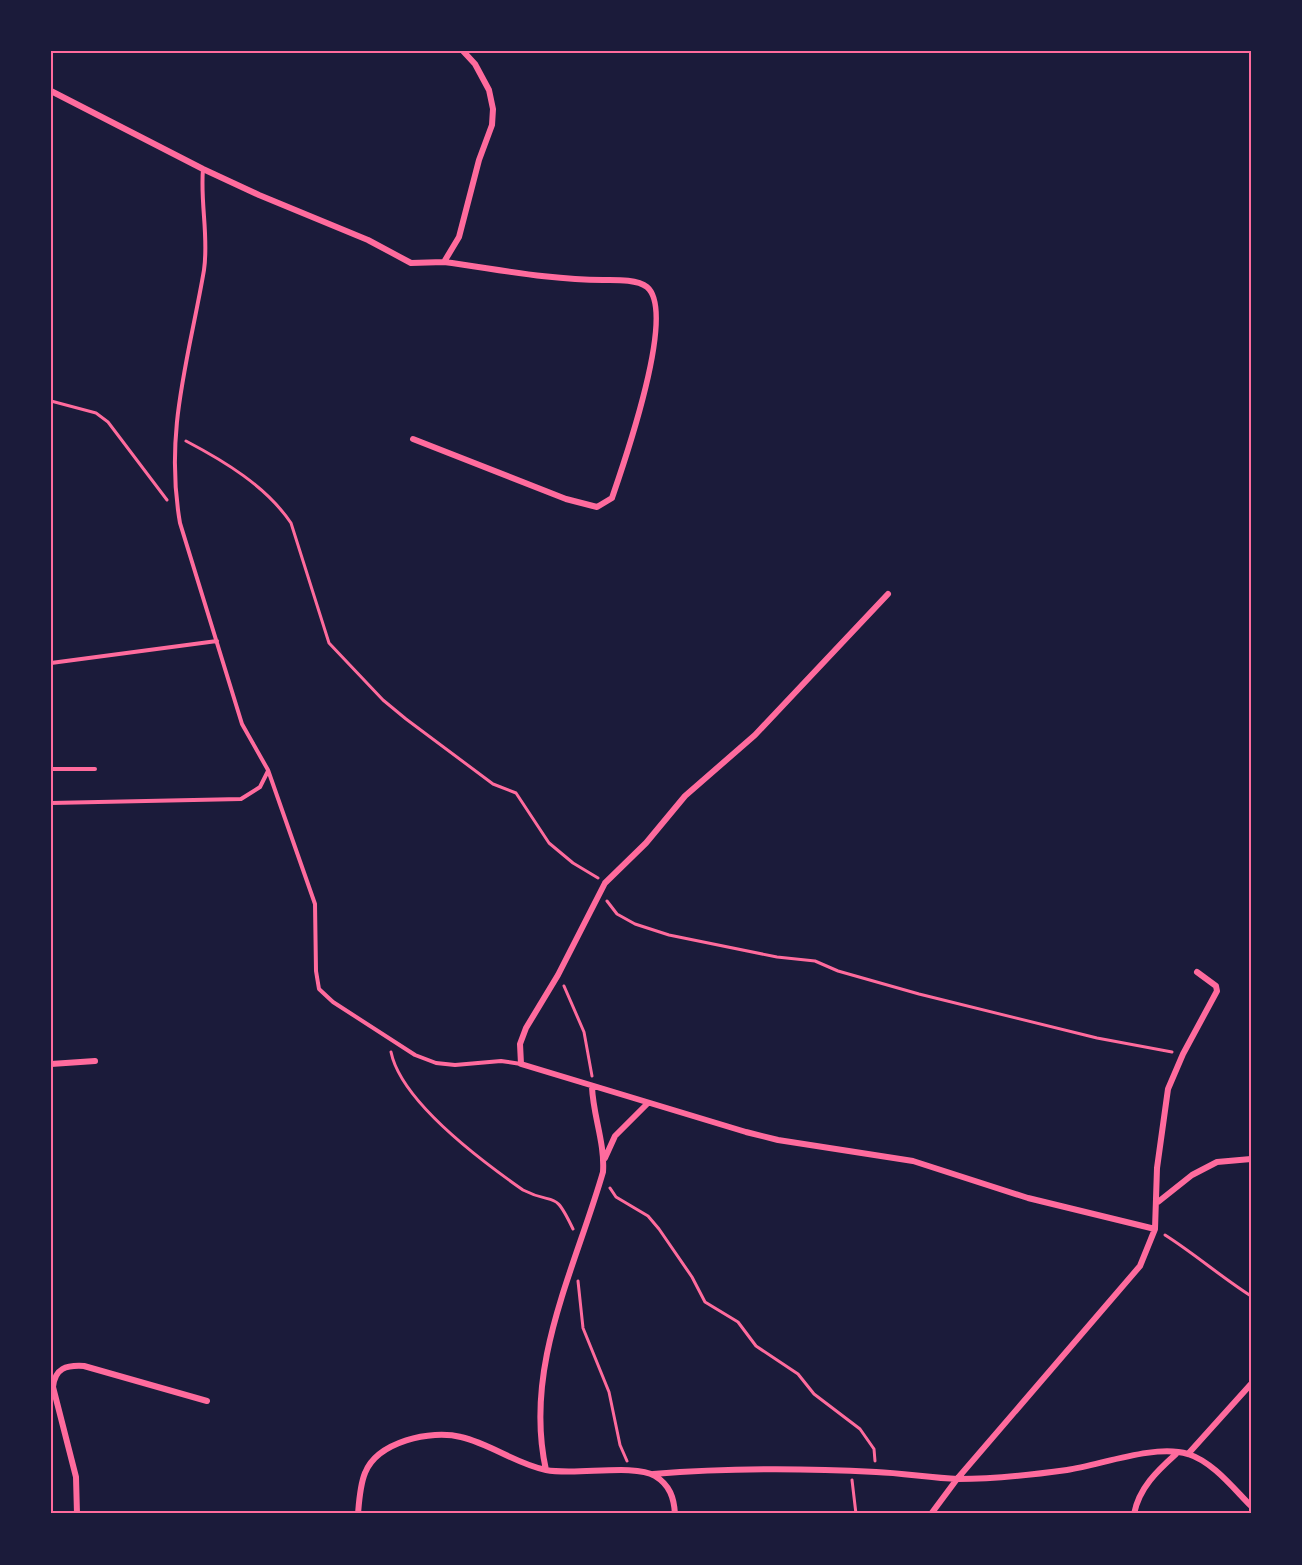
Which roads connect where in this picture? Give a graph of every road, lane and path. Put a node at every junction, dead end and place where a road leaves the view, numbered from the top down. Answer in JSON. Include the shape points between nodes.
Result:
{"nodes":[{"id":1,"x":463,"y":51,"type":"edge"},
{"id":2,"x":51,"y":91,"type":"edge"},
{"id":3,"x":203,"y":169,"type":"junction"},
{"id":4,"x":444,"y":262,"type":"junction"},
{"id":5,"x":51,"y":401,"type":"edge"},
{"id":6,"x":176,"y":436,"type":"junction"},
{"id":7,"x":413,"y":439,"type":"dead end"},
{"id":8,"x":177,"y":509,"type":"junction"},
{"id":9,"x":888,"y":594,"type":"dead end"},
{"id":10,"x":217,"y":641,"type":"junction"},
{"id":11,"x":51,"y":663,"type":"edge"},
{"id":12,"x":51,"y":769,"type":"edge"},
{"id":13,"x":95,"y":769,"type":"dead end"},
{"id":14,"x":268,"y":770,"type":"junction"},
{"id":15,"x":51,"y":803,"type":"edge"},
{"id":16,"x":605,"y":883,"type":"junction"},
{"id":17,"x":1197,"y":972,"type":"dead end"},
{"id":18,"x":558,"y":975,"type":"junction"},
{"id":19,"x":388,"y":1036,"type":"junction"},
{"id":20,"x":1183,"y":1054,"type":"junction"},
{"id":21,"x":95,"y":1061,"type":"dead end"},
{"id":22,"x":51,"y":1064,"type":"edge"},
{"id":23,"x":521,"y":1064,"type":"junction"},
{"id":24,"x":592,"y":1087,"type":"junction"},
{"id":25,"x":647,"y":1104,"type":"junction"},
{"id":26,"x":1251,"y":1159,"type":"edge"},
{"id":27,"x":604,"y":1161,"type":"junction"},
{"id":28,"x":603,"y":1172,"type":"junction"},
{"id":29,"x":1158,"y":1202,"type":"junction"},
{"id":30,"x":1155,"y":1229,"type":"junction"},
{"id":31,"x":580,"y":1245,"type":"junction"},
{"id":32,"x":572,"y":1270,"type":"junction"},
{"id":33,"x":1251,"y":1296,"type":"edge"},
{"id":34,"x":1251,"y":1384,"type":"edge"},
{"id":35,"x":207,"y":1401,"type":"dead end"},
{"id":36,"x":1176,"y":1453,"type":"junction"},
{"id":37,"x":1188,"y":1454,"type":"junction"},
{"id":38,"x":546,"y":1470,"type":"junction"},
{"id":39,"x":633,"y":1471,"type":"junction"},
{"id":40,"x":851,"y":1471,"type":"junction"},
{"id":41,"x":876,"y":1472,"type":"junction"},
{"id":42,"x":653,"y":1474,"type":"junction"},
{"id":43,"x":957,"y":1479,"type":"junction"},
{"id":44,"x":1251,"y":1506,"type":"edge"},
{"id":45,"x":77,"y":1514,"type":"edge"},
{"id":46,"x":358,"y":1514,"type":"edge"},
{"id":47,"x":675,"y":1514,"type":"edge"},
{"id":48,"x":856,"y":1514,"type":"edge"},
{"id":49,"x":931,"y":1514,"type":"edge"},
{"id":50,"x":1134,"y":1514,"type":"edge"}],
"edges":[{"from":1,"to":4,"type":"street","via":[[489,90],[492,125],[459,237]]},
{"from":2,"to":3,"type":"street"},
{"from":3,"to":4,"type":"street","via":[[352,233],[411,263]]},
{"from":3,"to":6,"type":"lane","via":[[204,267],[186,352]]},
{"from":4,"to":7,"type":"street","via":[[550,278],[621,280],[646,286],[655,297],[654,348],[646,388],[612,498],[597,507],[566,499]]},
{"from":5,"to":8,"type":"path","via":[[96,412],[108,422]]},
{"from":6,"to":8,"type":"lane"},
{"from":6,"to":16,"type":"path","via":[[214,456],[280,506],[291,523],[329,643],[339,656],[406,719],[493,784],[516,793],[549,843]]},
{"from":8,"to":10,"type":"lane"},
{"from":9,"to":16,"type":"street","via":[[755,735],[685,796],[646,843]]},
{"from":10,"to":11,"type":"lane"},
{"from":10,"to":14,"type":"lane","via":[[242,724]]},
{"from":12,"to":13,"type":"lane"},
{"from":14,"to":15,"type":"lane","via":[[260,787],[241,799]]},
{"from":14,"to":19,"type":"lane","via":[[315,904],[319,989]]},
{"from":16,"to":18,"type":"street"},
{"from":16,"to":20,"type":"path","via":[[609,907],[617,914],[669,935],[815,961],[919,994],[1097,1038]]},
{"from":17,"to":20,"type":"street","via":[[1217,991]]},
{"from":18,"to":23,"type":"street","via":[[526,1028],[520,1044]]},
{"from":18,"to":24,"type":"path","via":[[584,1032]]},
{"from":19,"to":23,"type":"lane","via":[[415,1055],[436,1063]]},
{"from":19,"to":31,"type":"path","via":[[392,1056],[404,1080],[437,1121],[523,1190],[560,1203]]},
{"from":20,"to":29,"type":"street","via":[[1168,1089],[1160,1134]]},
{"from":21,"to":22,"type":"street"},
{"from":23,"to":24,"type":"street"},
{"from":24,"to":25,"type":"street"},
{"from":24,"to":27,"type":"street"},
{"from":25,"to":27,"type":"street","via":[[615,1136]]},
{"from":25,"to":30,"type":"street","via":[[778,1140],[913,1161],[1028,1198]]},
{"from":26,"to":29,"type":"street","via":[[1216,1162]]},
{"from":27,"to":28,"type":"street"},
{"from":28,"to":31,"type":"street"},
{"from":28,"to":41,"type":"path","via":[[616,1197],[648,1216],[659,1229],[705,1302],[738,1322],[756,1346],[798,1374],[814,1394],[868,1437],[874,1449]]},
{"from":29,"to":30,"type":"street"},
{"from":30,"to":33,"type":"path"},
{"from":30,"to":43,"type":"street","via":[[1140,1266],[1126,1286]]},
{"from":31,"to":32,"type":"street"},
{"from":32,"to":38,"type":"street","via":[[549,1342],[538,1408]]},
{"from":32,"to":39,"type":"path","via":[[578,1283],[583,1328],[603,1374],[620,1444]]},
{"from":34,"to":37,"type":"street"},
{"from":35,"to":45,"type":"street","via":[[84,1366],[61,1369],[54,1376],[53,1387],[76,1477]]},
{"from":36,"to":37,"type":"street"},
{"from":36,"to":43,"type":"street","via":[[1043,1473]]},
{"from":36,"to":50,"type":"street","via":[[1152,1476],[1136,1500]]},
{"from":37,"to":44,"type":"street","via":[[1206,1464]]},
{"from":38,"to":39,"type":"street"},
{"from":38,"to":46,"type":"street","via":[[459,1436],[434,1435],[400,1443],[376,1456],[365,1473]]},
{"from":39,"to":42,"type":"street"},
{"from":40,"to":41,"type":"street"},
{"from":40,"to":42,"type":"street","via":[[720,1469]]},
{"from":40,"to":48,"type":"path"},
{"from":41,"to":43,"type":"street"},
{"from":42,"to":47,"type":"street","via":[[666,1484],[674,1498]]},
{"from":43,"to":49,"type":"street"}]}
